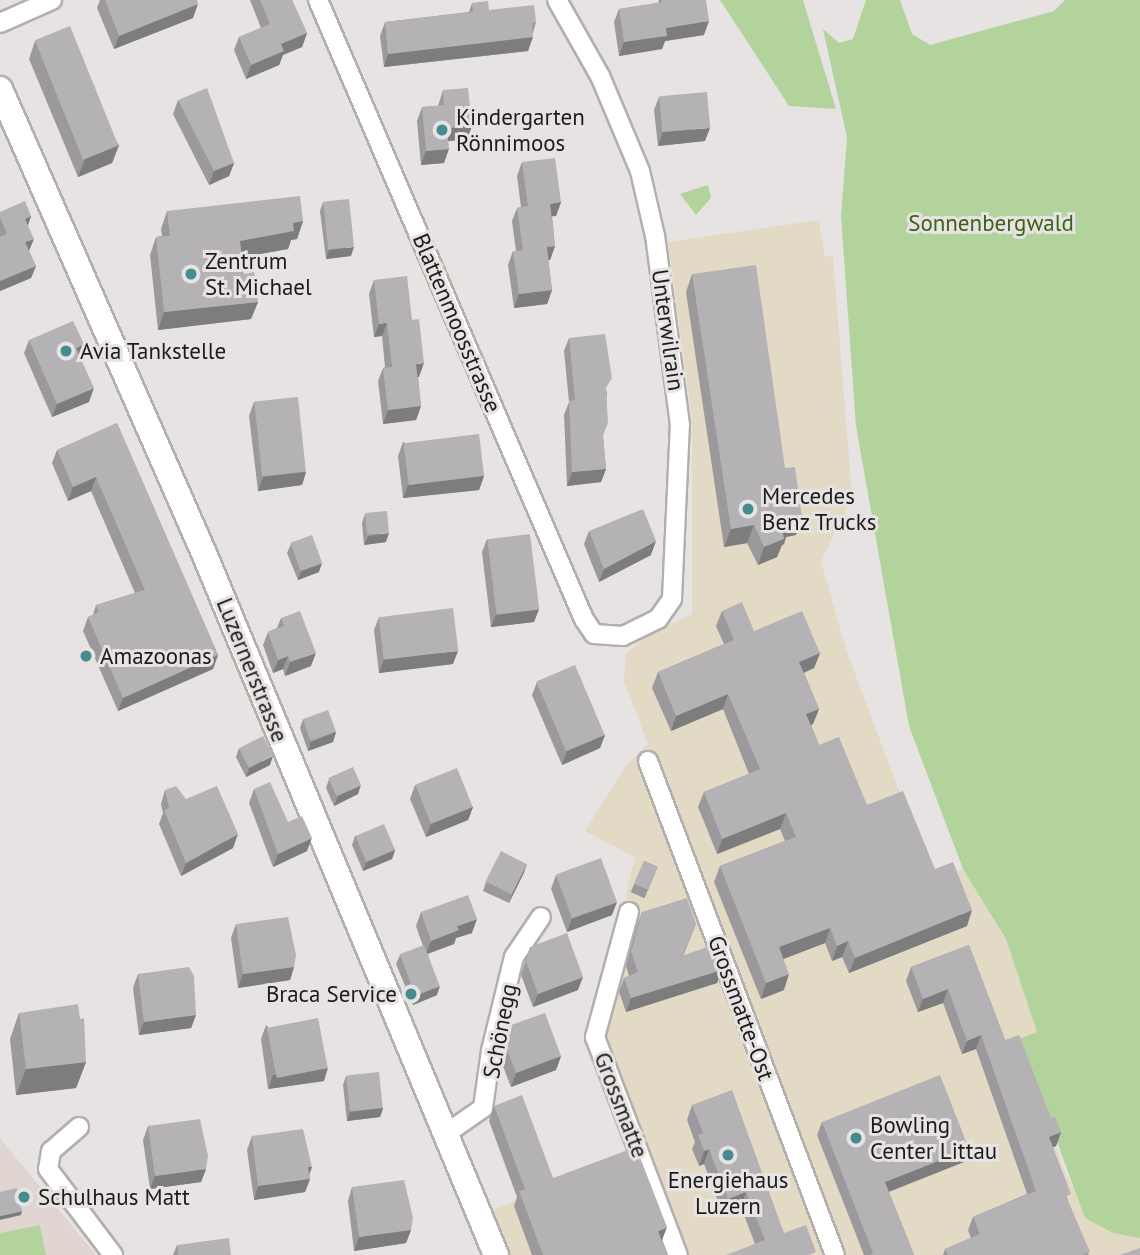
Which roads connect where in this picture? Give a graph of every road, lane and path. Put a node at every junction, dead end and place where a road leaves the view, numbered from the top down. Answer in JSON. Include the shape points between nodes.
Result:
{"nodes":[{"id":1,"x":52,"y":0,"type":"edge"},
{"id":2,"x":318,"y":0,"type":"edge"},
{"id":3,"x":557,"y":0,"type":"edge"},
{"id":4,"x":0,"y":23,"type":"edge"},
{"id":5,"x":0,"y":89,"type":"edge"},
{"id":6,"x":605,"y":638,"type":"joint"},
{"id":7,"x":648,"y":761,"type":"dead end"},
{"id":8,"x":629,"y":912,"type":"dead end"},
{"id":9,"x":541,"y":917,"type":"dead end"},
{"id":10,"x":79,"y":1127,"type":"dead end"},
{"id":11,"x":447,"y":1133,"type":"junction"},
{"id":12,"x":113,"y":1255,"type":"edge"},
{"id":13,"x":496,"y":1255,"type":"edge"},
{"id":14,"x":678,"y":1255,"type":"edge"},
{"id":15,"x":835,"y":1255,"type":"edge"}],
"edges":[{"from":1,"to":4,"type":"street"},
{"from":2,"to":6,"type":"street","name":"Blattenmoosstrasse","via":[[584,619],[594,634]]},
{"from":3,"to":6,"type":"street","name":"Unterwilrain","via":[[600,76],[640,171],[655,236],[680,425],[672,599],[658,619],[623,636]]},
{"from":5,"to":11,"type":"main road","name":"Luzernerstrasse","via":[[202,551]]},
{"from":7,"to":15,"type":"street","name":"Grossmatte-Ost"},
{"from":8,"to":14,"type":"street","name":"Grossmatte","via":[[595,1037]]},
{"from":9,"to":11,"type":"street","name":"Schönegg","via":[[514,957],[483,1108]]},
{"from":10,"to":12,"type":"street","via":[[51,1151],[48,1169]]},
{"from":11,"to":13,"type":"main road","name":"Luzernerstrasse"}]}
